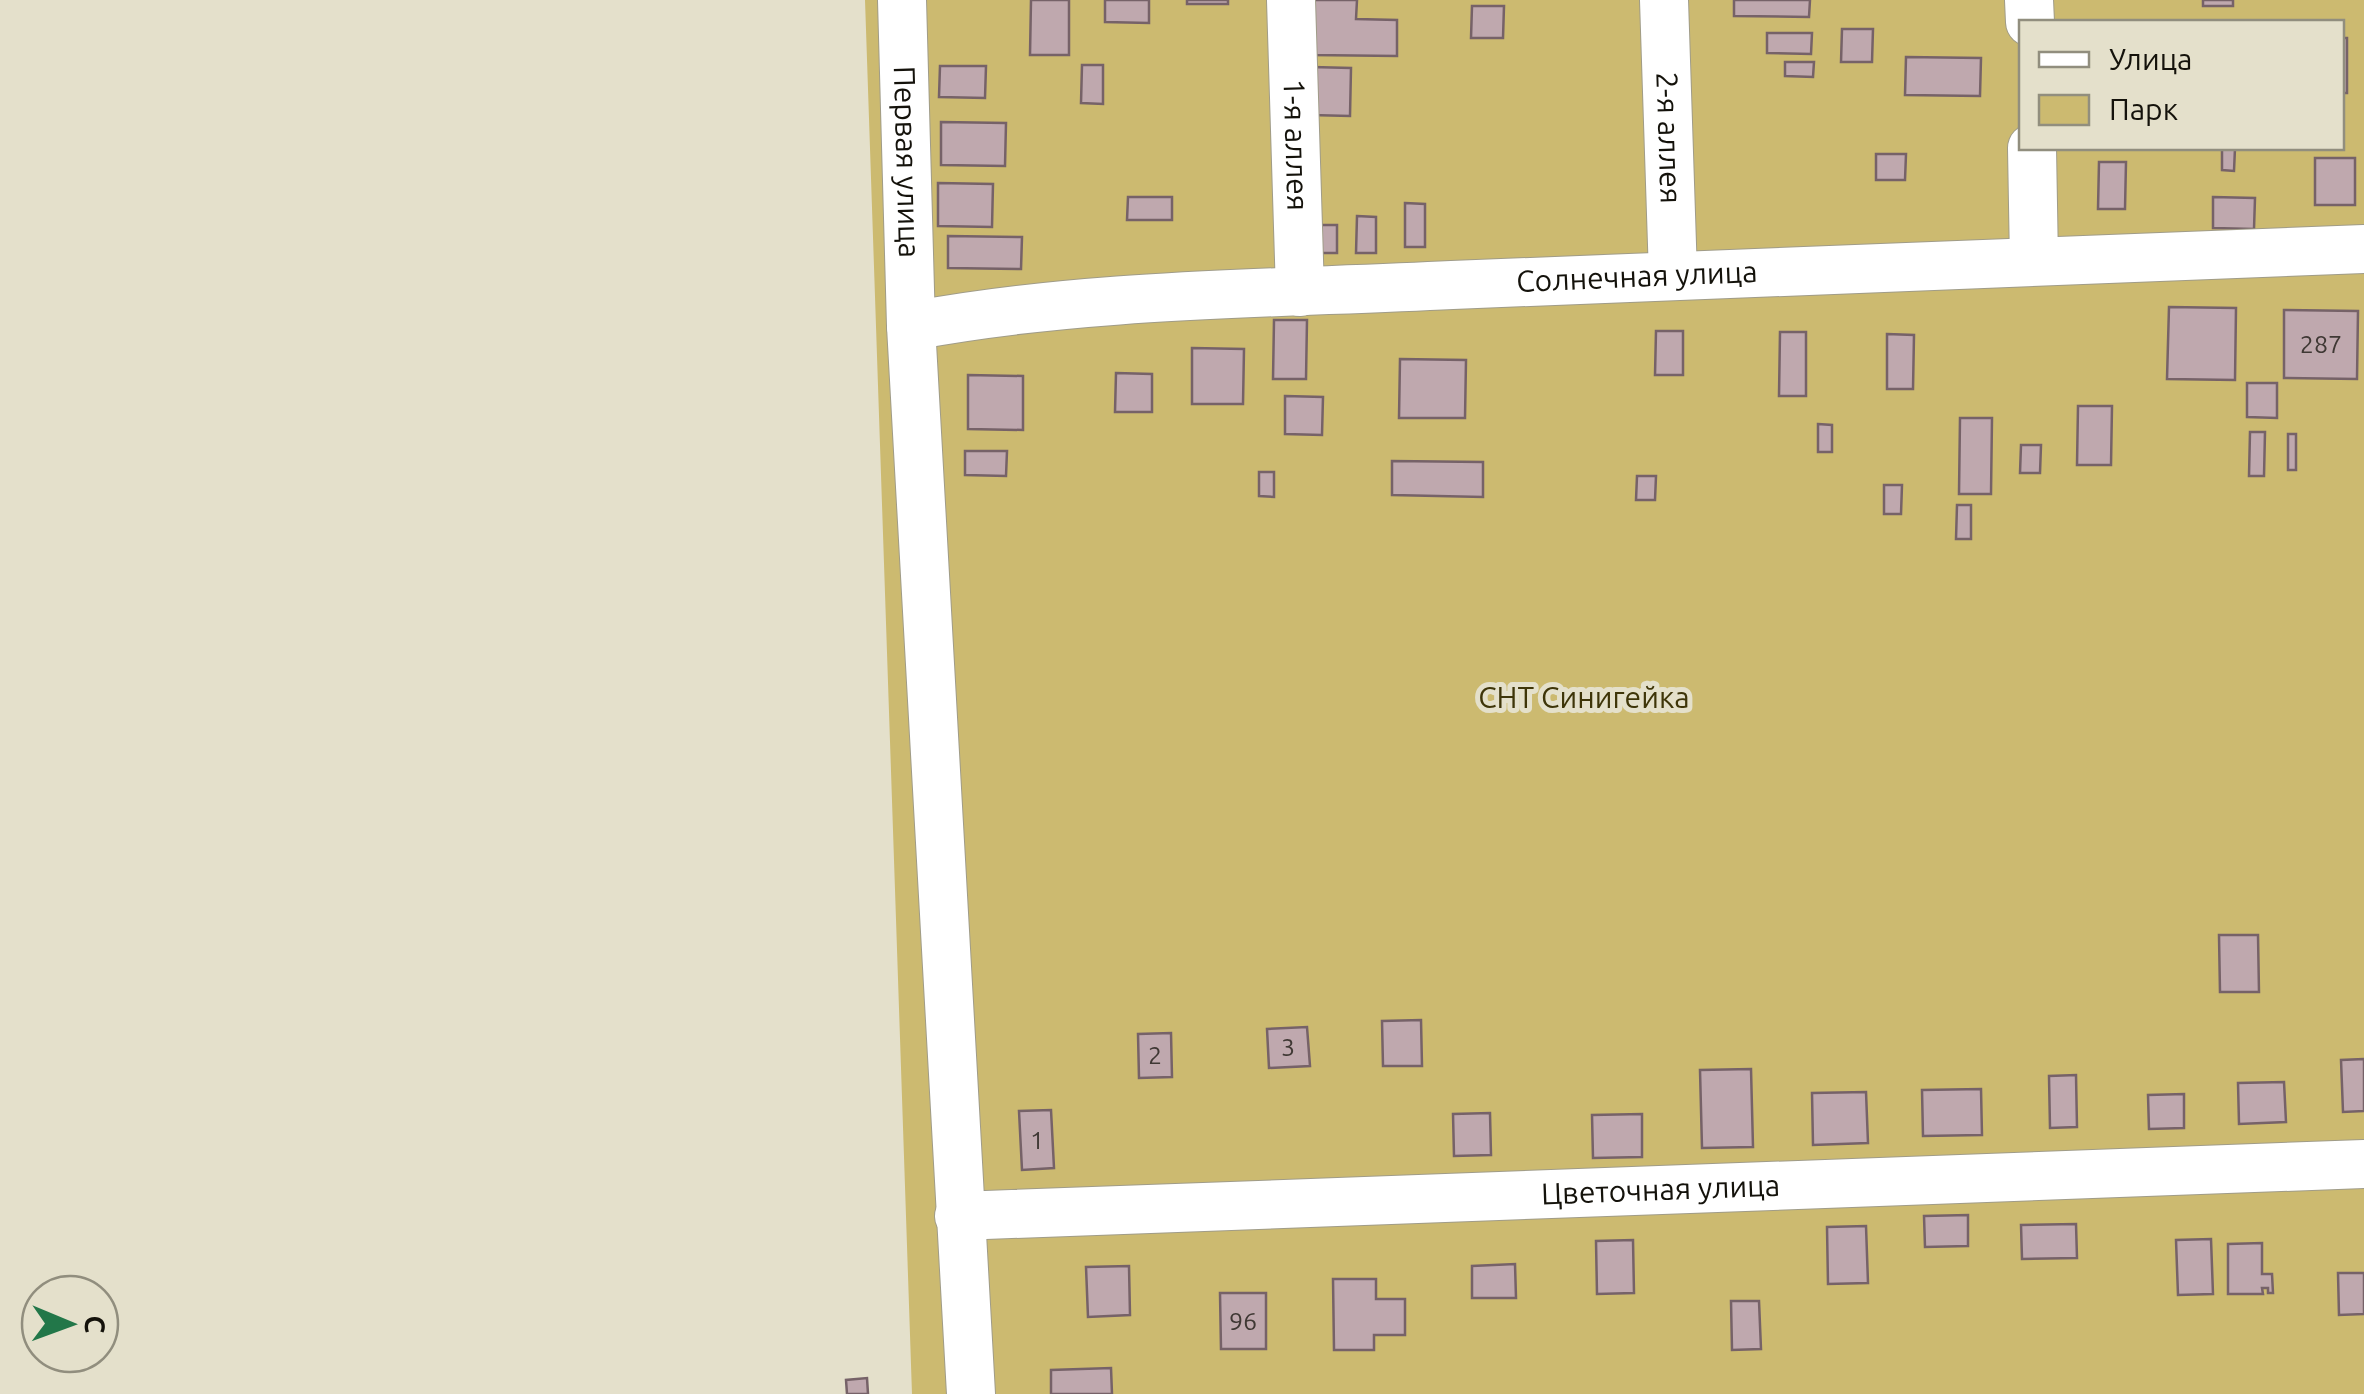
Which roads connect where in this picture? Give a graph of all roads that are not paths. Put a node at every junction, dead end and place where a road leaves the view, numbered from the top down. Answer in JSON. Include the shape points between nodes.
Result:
{"nodes":[{"id":1,"x":902,"y":0,"type":"edge"},
{"id":2,"x":1291,"y":0,"type":"edge"},
{"id":3,"x":1664,"y":0,"type":"edge"},
{"id":4,"x":2032,"y":150,"type":"edge"},
{"id":5,"x":2364,"y":249,"type":"edge"},
{"id":6,"x":2034,"y":261,"type":"junction"},
{"id":7,"x":1672,"y":275,"type":"junction"},
{"id":8,"x":1300,"y":292,"type":"junction"},
{"id":9,"x":911,"y":326,"type":"junction"},
{"id":10,"x":2364,"y":1164,"type":"edge"},
{"id":11,"x":959,"y":1216,"type":"junction"},
{"id":12,"x":971,"y":1394,"type":"edge"}],
"edges":[{"from":1,"to":9,"type":"street","name":"Первая улица"},
{"from":2,"to":8,"type":"street","name":"1-я аллея"},
{"from":3,"to":7,"type":"street","name":"2-я аллея"},
{"from":4,"to":6,"type":"street"},
{"from":5,"to":6,"type":"street","name":"Солнечная улица"},
{"from":6,"to":7,"type":"street","name":"Солнечная улица"},
{"from":7,"to":8,"type":"street","name":"Солнечная улица"},
{"from":8,"to":9,"type":"street","name":"Солнечная улица","via":[[1084,304]]},
{"from":9,"to":11,"type":"street","name":"Первая улица"},
{"from":10,"to":11,"type":"street","name":"Цветочная улица"},
{"from":11,"to":12,"type":"street","name":"Первая улица"}]}
